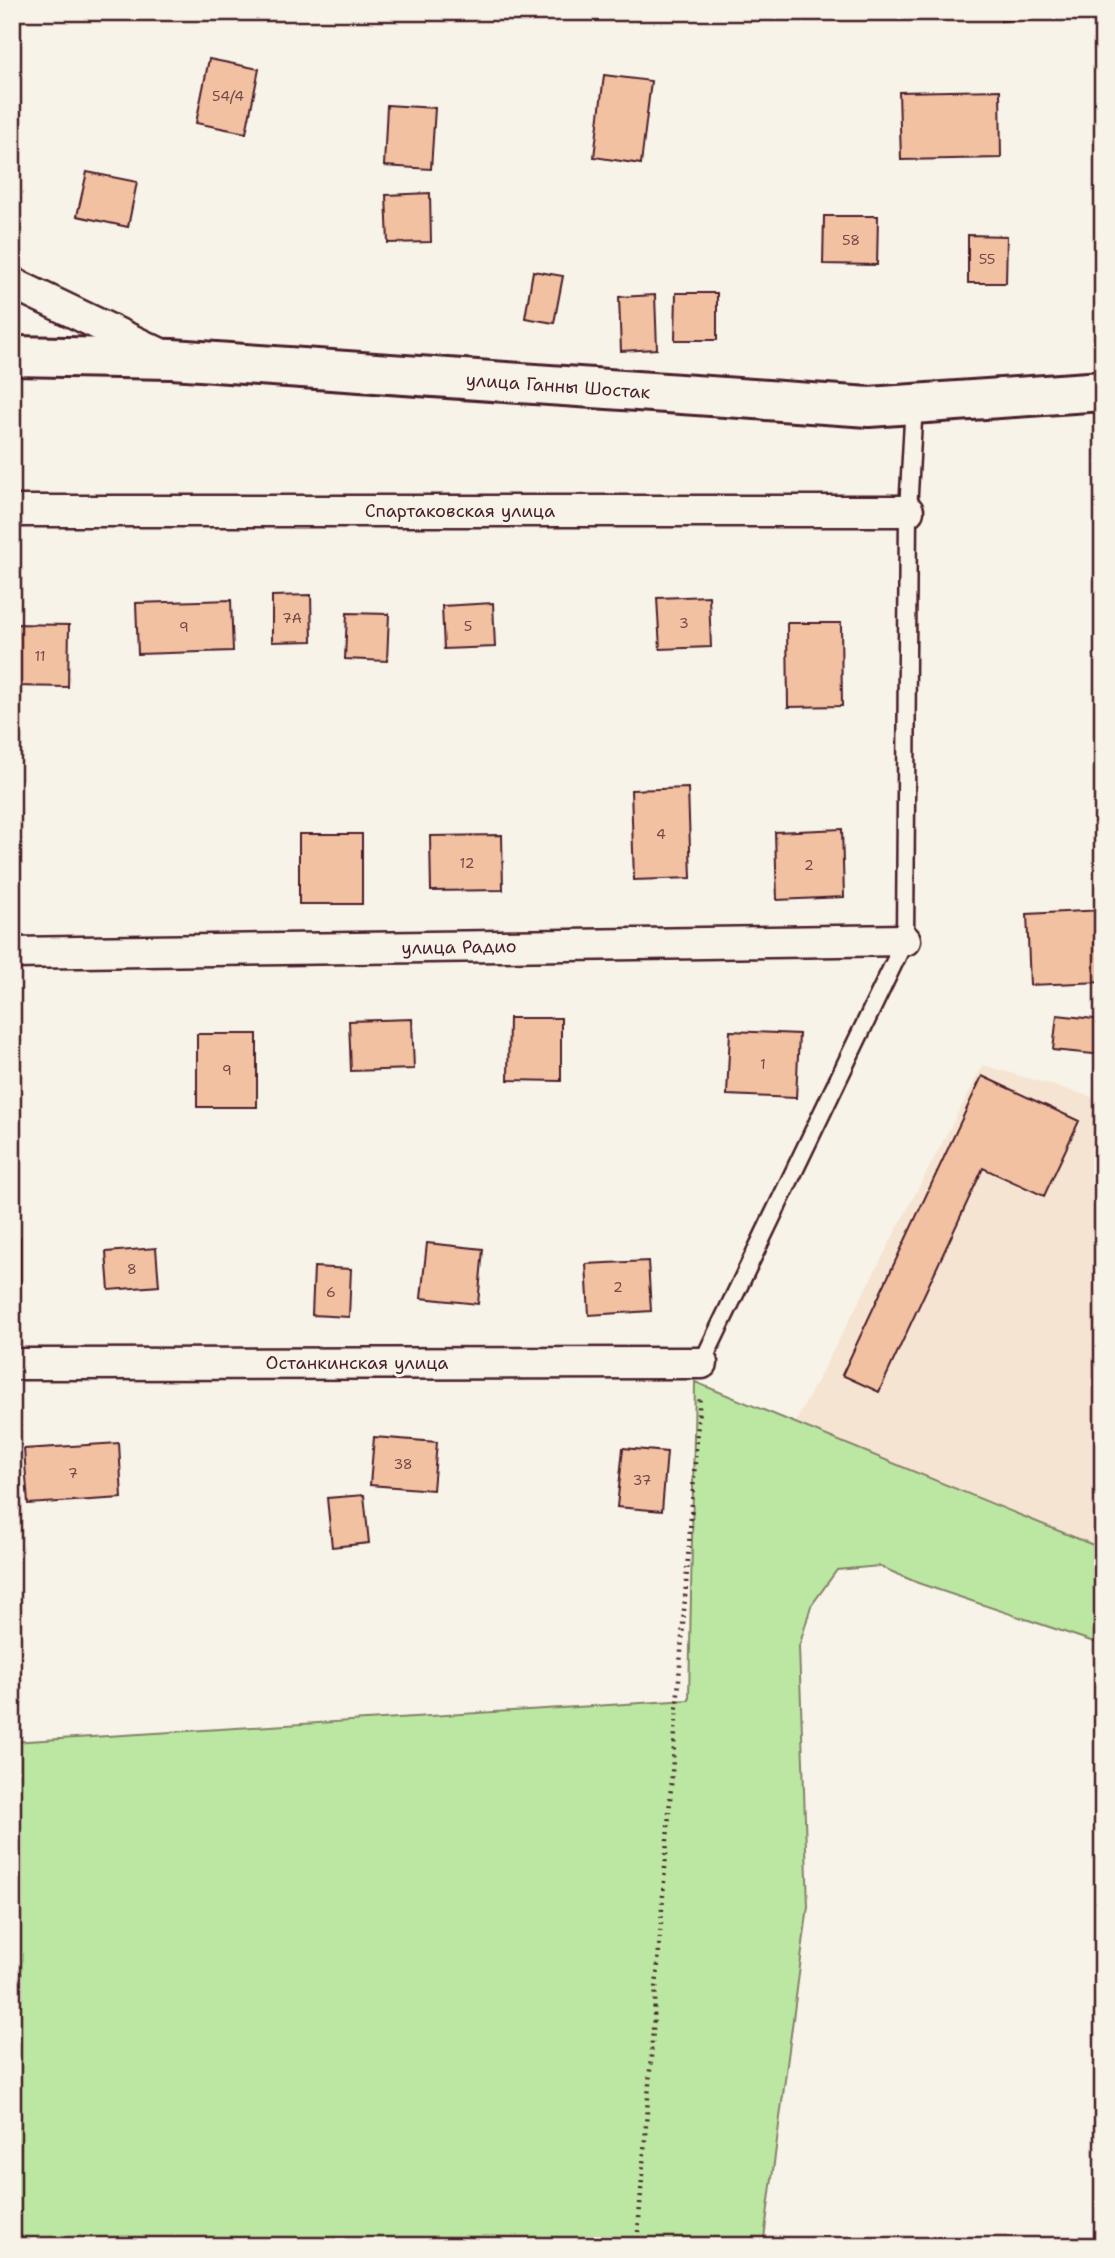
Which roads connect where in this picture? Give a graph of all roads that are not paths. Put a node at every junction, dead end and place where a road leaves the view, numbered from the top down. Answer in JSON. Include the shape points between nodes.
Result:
{"nodes":[{"id":1,"x":12,"y":283,"type":"edge"},
{"id":2,"x":12,"y":356,"type":"edge"},
{"id":3,"x":172,"y":359,"type":"junction"},
{"id":4,"x":1103,"y":391,"type":"edge"},
{"id":5,"x":914,"y":403,"type":"junction"},
{"id":6,"x":908,"y":510,"type":"junction"},
{"id":7,"x":12,"y":511,"type":"edge"},
{"id":8,"x":905,"y":940,"type":"junction"},
{"id":9,"x":12,"y":953,"type":"edge"},
{"id":10,"x":702,"y":1363,"type":"joint"},
{"id":11,"x":12,"y":1364,"type":"edge"}],
"edges":[{"from":1,"to":3,"type":"street"},
{"from":2,"to":3,"type":"main road","name":"улица Ганны Шостак"},
{"from":3,"to":5,"type":"main road","name":"улица Ганны Шостак","via":[[869,407]]},
{"from":4,"to":5,"type":"main road","name":"улица Ганны Шостак"},
{"from":5,"to":6,"type":"lane"},
{"from":6,"to":7,"type":"street","name":"Спартаковская улица"},
{"from":6,"to":8,"type":"lane"},
{"from":8,"to":9,"type":"street","name":"улица Радио"},
{"from":8,"to":10,"type":"lane"},
{"from":10,"to":11,"type":"street","name":"Останкинская улица"}]}
